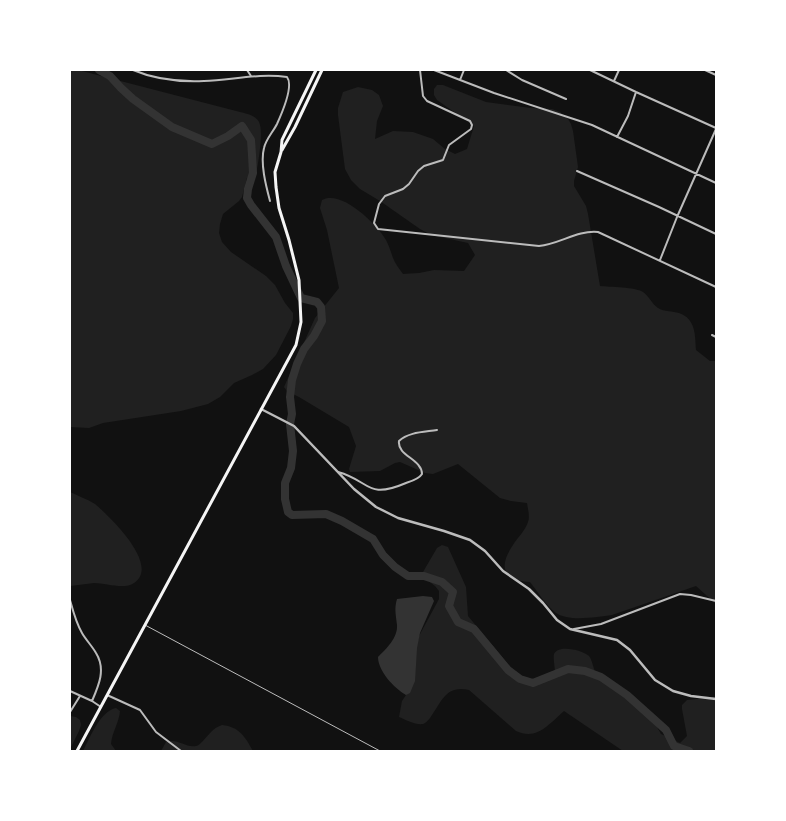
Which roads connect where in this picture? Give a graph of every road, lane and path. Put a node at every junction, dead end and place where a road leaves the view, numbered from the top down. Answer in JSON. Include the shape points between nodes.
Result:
{"nodes":[{"id":1,"x":133,"y":70,"type":"edge"},
{"id":2,"x":141,"y":70,"type":"edge"},
{"id":3,"x":247,"y":70,"type":"edge"},
{"id":4,"x":316,"y":70,"type":"edge"},
{"id":5,"x":322,"y":70,"type":"edge"},
{"id":6,"x":420,"y":70,"type":"edge"},
{"id":7,"x":434,"y":70,"type":"edge"},
{"id":8,"x":464,"y":70,"type":"edge"},
{"id":9,"x":506,"y":70,"type":"edge"},
{"id":10,"x":590,"y":70,"type":"edge"},
{"id":11,"x":619,"y":70,"type":"edge"},
{"id":12,"x":705,"y":70,"type":"edge"},
{"id":13,"x":138,"y":72,"type":"junction"},
{"id":14,"x":716,"y":75,"type":"edge"},
{"id":15,"x":251,"y":76,"type":"junction"},
{"id":16,"x":460,"y":80,"type":"junction"},
{"id":17,"x":614,"y":81,"type":"junction"},
{"id":18,"x":636,"y":92,"type":"junction"},
{"id":19,"x":566,"y":98,"type":"dead end"},
{"id":20,"x":716,"y":128,"type":"edge"},
{"id":21,"x":617,"y":137,"type":"junction"},
{"id":22,"x":280,"y":152,"type":"junction"},
{"id":23,"x":577,"y":171,"type":"dead end"},
{"id":24,"x":696,"y":173,"type":"junction"},
{"id":25,"x":716,"y":183,"type":"edge"},
{"id":26,"x":270,"y":201,"type":"dead end"},
{"id":27,"x":677,"y":217,"type":"junction"},
{"id":28,"x":716,"y":234,"type":"edge"},
{"id":29,"x":660,"y":261,"type":"junction"},
{"id":30,"x":716,"y":286,"type":"edge"},
{"id":31,"x":712,"y":334,"type":"dead end"},
{"id":32,"x":716,"y":337,"type":"edge"},
{"id":33,"x":261,"y":409,"type":"junction"},
{"id":34,"x":437,"y":430,"type":"dead end"},
{"id":35,"x":338,"y":472,"type":"junction"},
{"id":36,"x":70,"y":600,"type":"edge"},
{"id":37,"x":716,"y":601,"type":"edge"},
{"id":38,"x":145,"y":625,"type":"junction"},
{"id":39,"x":570,"y":629,"type":"junction"},
{"id":40,"x":70,"y":691,"type":"edge"},
{"id":41,"x":107,"y":695,"type":"junction"},
{"id":42,"x":80,"y":696,"type":"junction"},
{"id":43,"x":716,"y":699,"type":"edge"},
{"id":44,"x":92,"y":701,"type":"junction"},
{"id":45,"x":101,"y":707,"type":"junction"},
{"id":46,"x":70,"y":712,"type":"edge"},
{"id":47,"x":77,"y":751,"type":"edge"},
{"id":48,"x":181,"y":751,"type":"edge"},
{"id":49,"x":380,"y":751,"type":"edge"}],
"edges":[{"from":1,"to":13,"type":"street"},
{"from":2,"to":13,"type":"street"},
{"from":3,"to":15,"type":"street"},
{"from":4,"to":22,"type":"main road","via":[[282,140]]},
{"from":5,"to":22,"type":"main road"},
{"from":6,"to":29,"type":"street","via":[[426,102],[470,122],[471,129],[449,146],[443,160],[424,166],[403,189],[385,196],[379,204],[374,223],[378,228],[539,246],[590,231],[598,232]]},
{"from":7,"to":16,"type":"street"},
{"from":8,"to":16,"type":"street"},
{"from":9,"to":19,"type":"street","via":[[522,80]]},
{"from":10,"to":17,"type":"street"},
{"from":11,"to":17,"type":"street"},
{"from":12,"to":14,"type":"street"},
{"from":13,"to":15,"type":"street","via":[[174,80],[203,81]]},
{"from":15,"to":26,"type":"street","via":[[282,76],[290,80],[285,103],[264,149],[265,179]]},
{"from":16,"to":21,"type":"street","via":[[592,124]]},
{"from":17,"to":18,"type":"street"},
{"from":18,"to":20,"type":"street"},
{"from":18,"to":21,"type":"street"},
{"from":20,"to":24,"type":"street"},
{"from":21,"to":24,"type":"street"},
{"from":22,"to":33,"type":"main road","via":[[275,172],[276,187],[279,208],[299,280],[301,322],[296,345]]},
{"from":23,"to":27,"type":"street"},
{"from":24,"to":25,"type":"street"},
{"from":24,"to":27,"type":"street"},
{"from":27,"to":28,"type":"street"},
{"from":27,"to":29,"type":"street"},
{"from":29,"to":30,"type":"street"},
{"from":31,"to":32,"type":"street"},
{"from":33,"to":35,"type":"street","via":[[294,426]]},
{"from":33,"to":38,"type":"main road"},
{"from":34,"to":35,"type":"street","via":[[414,434],[400,441],[399,446],[402,450],[422,470],[420,477],[410,482],[378,490]]},
{"from":35,"to":39,"type":"street","via":[[376,507],[398,518],[470,540],[485,551],[503,571],[529,588],[557,620]]},
{"from":36,"to":44,"type":"street","via":[[81,632],[100,661],[102,672]]},
{"from":37,"to":39,"type":"street","via":[[680,594],[601,624]]},
{"from":38,"to":41,"type":"main road"},
{"from":38,"to":49,"type":"lane"},
{"from":39,"to":43,"type":"street","via":[[617,640],[630,650],[655,680],[673,691]]},
{"from":40,"to":42,"type":"street"},
{"from":41,"to":45,"type":"main road"},
{"from":41,"to":48,"type":"street","via":[[140,710],[156,732]]},
{"from":42,"to":44,"type":"street"},
{"from":42,"to":46,"type":"street"},
{"from":44,"to":45,"type":"street"},
{"from":45,"to":47,"type":"main road"}]}
